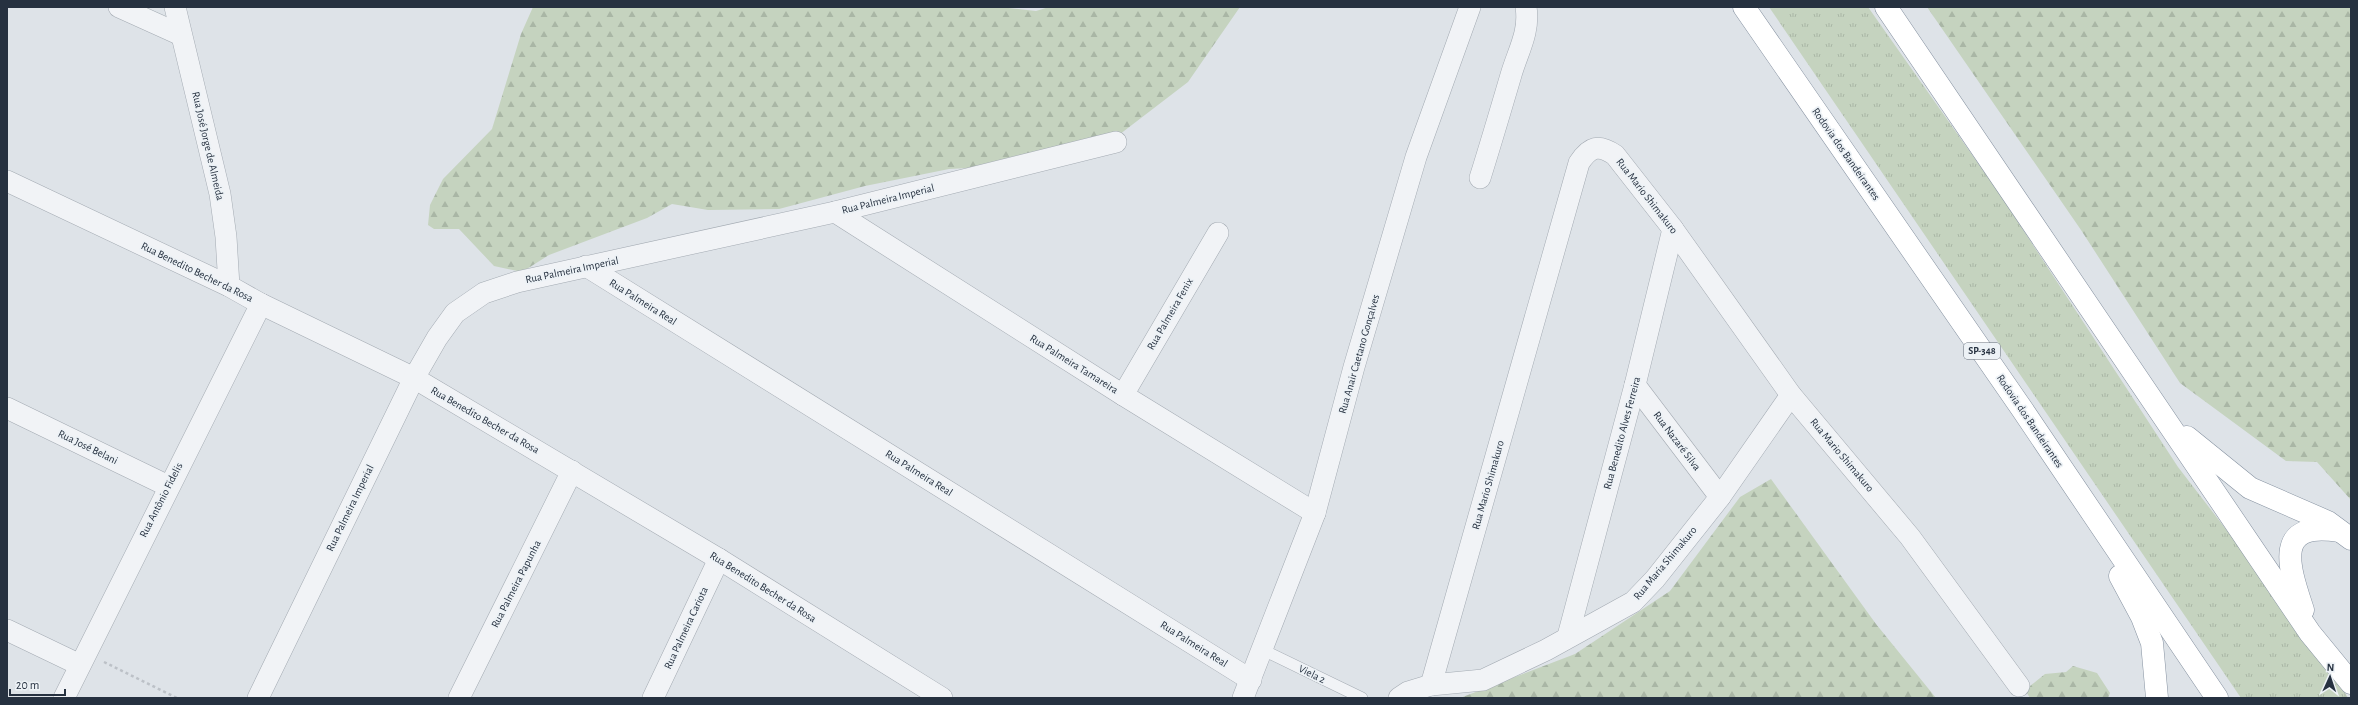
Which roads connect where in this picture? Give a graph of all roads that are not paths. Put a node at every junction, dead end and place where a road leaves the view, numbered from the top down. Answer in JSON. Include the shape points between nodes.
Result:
{"nodes":[{"id":1,"x":119,"y":7,"type":"edge"},
{"id":2,"x":175,"y":7,"type":"edge"},
{"id":3,"x":1469,"y":7,"type":"edge"},
{"id":4,"x":1526,"y":7,"type":"edge"},
{"id":5,"x":1744,"y":7,"type":"edge"},
{"id":6,"x":1886,"y":7,"type":"edge"},
{"id":7,"x":182,"y":35,"type":"junction"},
{"id":8,"x":1116,"y":142,"type":"dead end"},
{"id":9,"x":1480,"y":178,"type":"dead end"},
{"id":10,"x":7,"y":181,"type":"edge"},
{"id":11,"x":835,"y":212,"type":"junction"},
{"id":12,"x":1673,"y":229,"type":"junction"},
{"id":13,"x":1218,"y":233,"type":"dead end"},
{"id":14,"x":586,"y":266,"type":"junction"},
{"id":15,"x":229,"y":286,"type":"junction"},
{"id":16,"x":261,"y":304,"type":"junction"},
{"id":17,"x":414,"y":378,"type":"junction"},
{"id":18,"x":1635,"y":385,"type":"junction"},
{"id":19,"x":1123,"y":395,"type":"junction"},
{"id":20,"x":1791,"y":395,"type":"junction"},
{"id":21,"x":7,"y":408,"type":"edge"},
{"id":22,"x":2160,"y":410,"type":"junction"},
{"id":23,"x":572,"y":471,"type":"junction"},
{"id":24,"x":2065,"y":473,"type":"junction"},
{"id":25,"x":168,"y":486,"type":"junction"},
{"id":26,"x":1720,"y":497,"type":"junction"},
{"id":27,"x":1315,"y":513,"type":"junction"},
{"id":28,"x":2346,"y":535,"type":"edge"},
{"id":29,"x":719,"y":559,"type":"junction"},
{"id":30,"x":7,"y":630,"type":"edge"},
{"id":31,"x":2310,"y":633,"type":"junction"},
{"id":32,"x":1568,"y":636,"type":"junction"},
{"id":33,"x":1263,"y":650,"type":"junction"},
{"id":34,"x":83,"y":659,"type":"junction"},
{"id":35,"x":2351,"y":683,"type":"edge"},
{"id":36,"x":1431,"y":685,"type":"junction"},
{"id":37,"x":2019,"y":686,"type":"dead end"},
{"id":38,"x":1247,"y":689,"type":"edge"},
{"id":39,"x":64,"y":698,"type":"edge"},
{"id":40,"x":258,"y":698,"type":"edge"},
{"id":41,"x":459,"y":698,"type":"edge"},
{"id":42,"x":653,"y":698,"type":"edge"},
{"id":43,"x":942,"y":698,"type":"edge"},
{"id":44,"x":1362,"y":698,"type":"edge"},
{"id":45,"x":1399,"y":698,"type":"edge"},
{"id":46,"x":2157,"y":698,"type":"edge"},
{"id":47,"x":2217,"y":698,"type":"edge"}],
"edges":[{"from":1,"to":7,"type":"street"},
{"from":2,"to":7,"type":"street","name":"Rua José Jorge de Almeida"},
{"from":3,"to":27,"type":"street","name":"Rua Anair Caetano Gonçalves","via":[[1416,156],[1354,367]]},
{"from":4,"to":9,"type":"street","via":[[1526,32]]},
{"from":5,"to":24,"type":"highway","name":"Rodovia dos Bandeirantes","number":"SP-348"},
{"from":6,"to":22,"type":"highway"},
{"from":7,"to":15,"type":"street","name":"Rua José Jorge de Almeida","via":[[220,194]]},
{"from":8,"to":11,"type":"street","name":"Rua Palmeira Imperial"},
{"from":10,"to":15,"type":"street","name":"Rua Benedito Becher da Rosa"},
{"from":11,"to":14,"type":"street","name":"Rua Palmeira Imperial"},
{"from":11,"to":19,"type":"street","name":"Rua Palmeira Tamareira"},
{"from":12,"to":18,"type":"street","name":"Rua Benedito Alves Ferreira"},
{"from":12,"to":20,"type":"street","name":"Rua Mario Shimakuro"},
{"from":12,"to":36,"type":"street","name":"Rua Mario Shimakuro","via":[[1615,155],[1604,148],[1592,149],[1584,154],[1579,163]]},
{"from":13,"to":19,"type":"street","name":"Rua Palmeira Fenix"},
{"from":14,"to":17,"type":"street","name":"Rua Palmeira Imperial","via":[[517,282],[484,293],[455,313]]},
{"from":14,"to":38,"type":"street","name":"Rua Palmeira Real"},
{"from":15,"to":16,"type":"street","name":"Rua Benedito Becher da Rosa"},
{"from":16,"to":17,"type":"street","name":"Rua Benedito Becher da Rosa"},
{"from":16,"to":25,"type":"street","name":"Rua Antônio Fidelis"},
{"from":17,"to":23,"type":"street","name":"Rua Benedito Becher da Rosa"},
{"from":17,"to":40,"type":"street","name":"Rua Palmeira Imperial"},
{"from":18,"to":26,"type":"street","name":"Rua Nazaré Silva"},
{"from":18,"to":32,"type":"street","name":"Rua Benedito Alves Ferreira"},
{"from":19,"to":27,"type":"street","name":"Rua Palmeira Tamareira"},
{"from":20,"to":26,"type":"street","name":"Rua Maria Shimakuro"},
{"from":20,"to":37,"type":"street","name":"Rua Mario Shimakuro","via":[[1910,537]]},
{"from":21,"to":25,"type":"street","name":"Rua José Belani"},
{"from":22,"to":28,"type":"highway","via":[[2206,454],[2250,488],[2328,522]]},
{"from":22,"to":31,"type":"highway"},
{"from":23,"to":29,"type":"street","name":"Rua Benedito Becher da Rosa"},
{"from":23,"to":41,"type":"street","name":"Rua Palmeira Papunha"},
{"from":24,"to":46,"type":"highway","via":[[2142,617],[2152,643]]},
{"from":24,"to":47,"type":"highway","name":"Rodovia dos Bandeirantes","number":"SP-348"},
{"from":25,"to":34,"type":"street","name":"Rua Antônio Fidelis"},
{"from":26,"to":32,"type":"street","name":"Rua Maria Shimakuro","via":[[1633,602]]},
{"from":27,"to":33,"type":"street","name":"Rua Anair Caetano Gonçalves"},
{"from":28,"to":31,"type":"highway","via":[[2320,529],[2304,532],[2294,540],[2290,550],[2291,573]]},
{"from":29,"to":42,"type":"street","name":"Rua Palmeira Cariota"},
{"from":29,"to":43,"type":"street","name":"Rua Benedito Becher da Rosa"},
{"from":30,"to":34,"type":"street"},
{"from":31,"to":35,"type":"highway"},
{"from":32,"to":36,"type":"street","name":"Rua Maria Shimakuro","via":[[1512,668],[1483,680]]},
{"from":33,"to":38,"type":"street","name":"Rua Anair Caetano Gonçalves"},
{"from":33,"to":44,"type":"lane","name":"Viela 2"},
{"from":34,"to":39,"type":"street","name":"Rua Antônio Fidelis"},
{"from":36,"to":45,"type":"street","name":"Rua Maria Shimakuro","via":[[1408,692]]}]}
